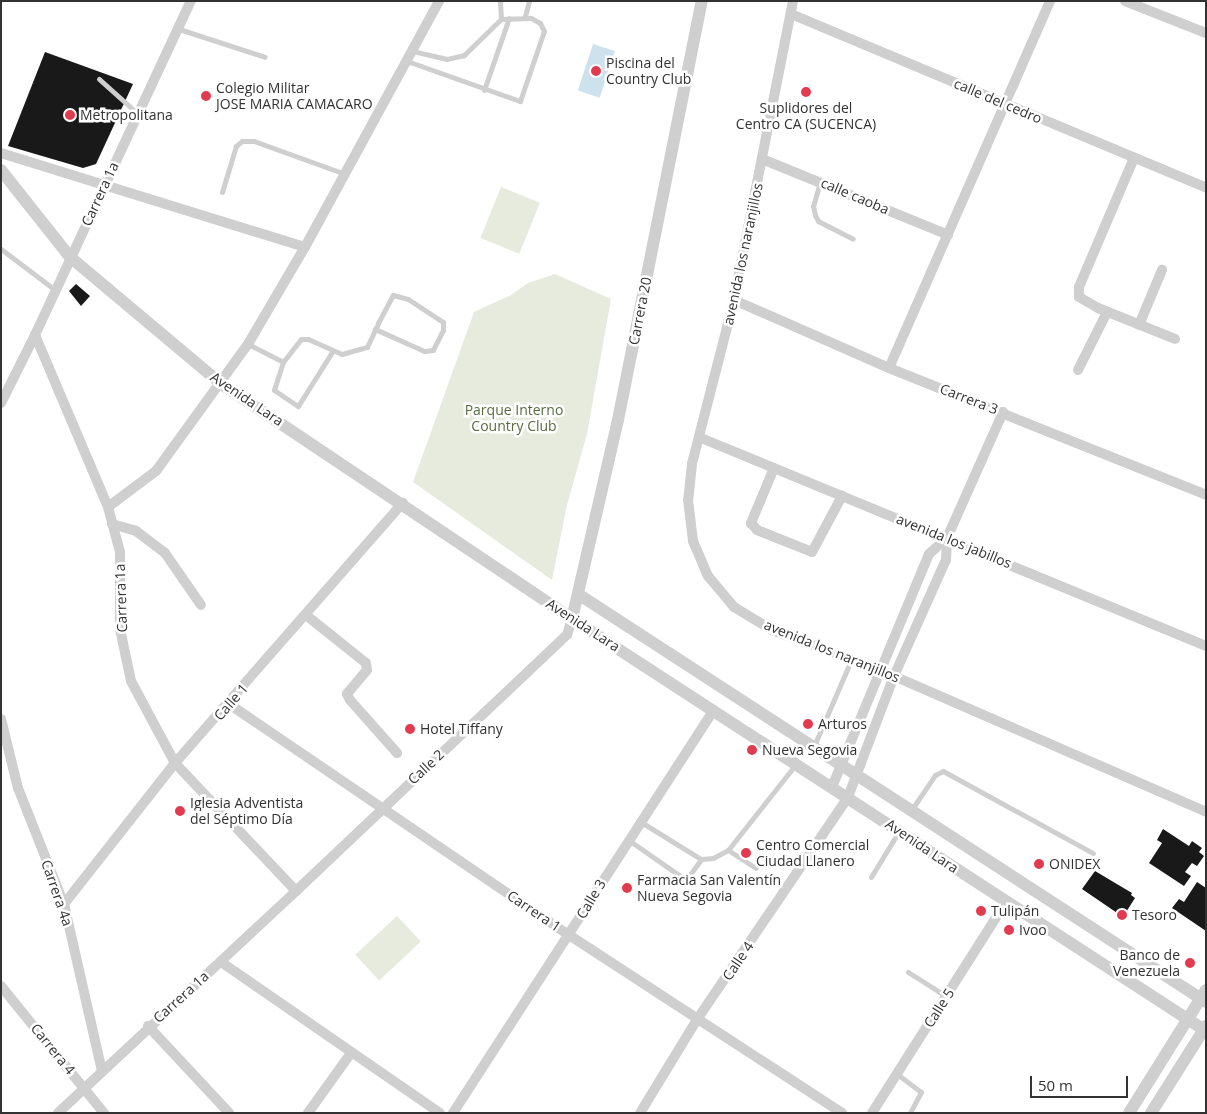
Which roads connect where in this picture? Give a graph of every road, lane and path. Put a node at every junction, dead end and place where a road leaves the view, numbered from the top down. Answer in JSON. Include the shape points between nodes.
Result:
{"nodes":[{"id":1,"x":191,"y":1,"type":"edge"},
{"id":2,"x":500,"y":1,"type":"edge"},
{"id":3,"x":529,"y":1,"type":"edge"},
{"id":4,"x":702,"y":1,"type":"edge"},
{"id":5,"x":793,"y":1,"type":"edge"},
{"id":6,"x":1050,"y":1,"type":"edge"},
{"id":7,"x":1125,"y":1,"type":"edge"},
{"id":8,"x":437,"y":2,"type":"edge"},
{"id":9,"x":791,"y":14,"type":"junction"},
{"id":10,"x":525,"y":16,"type":"junction"},
{"id":11,"x":509,"y":18,"type":"junction"},
{"id":12,"x":501,"y":19,"type":"junction"},
{"id":13,"x":179,"y":29,"type":"junction"},
{"id":14,"x":1206,"y":33,"type":"edge"},
{"id":15,"x":412,"y":50,"type":"junction"},
{"id":16,"x":265,"y":57,"type":"dead end"},
{"id":17,"x":407,"y":60,"type":"junction"},
{"id":18,"x":99,"y":79,"type":"dead end"},
{"id":19,"x":484,"y":90,"type":"junction"},
{"id":20,"x":1003,"y":103,"type":"junction"},
{"id":21,"x":137,"y":113,"type":"junction"},
{"id":22,"x":1,"y":153,"type":"edge"},
{"id":23,"x":1134,"y":158,"type":"junction"},
{"id":24,"x":762,"y":159,"type":"junction"},
{"id":25,"x":1,"y":170,"type":"edge"},
{"id":26,"x":346,"y":174,"type":"junction"},
{"id":27,"x":820,"y":182,"type":"junction"},
{"id":28,"x":105,"y":186,"type":"junction"},
{"id":29,"x":1206,"y":188,"type":"edge"},
{"id":30,"x":222,"y":192,"type":"dead end"},
{"id":31,"x":948,"y":235,"type":"junction"},
{"id":32,"x":853,"y":239,"type":"dead end"},
{"id":33,"x":305,"y":247,"type":"junction"},
{"id":34,"x":1,"y":248,"type":"edge"},
{"id":35,"x":70,"y":256,"type":"junction"},
{"id":36,"x":1162,"y":270,"type":"dead end"},
{"id":37,"x":55,"y":290,"type":"junction"},
{"id":38,"x":734,"y":300,"type":"junction"},
{"id":39,"x":1107,"y":312,"type":"junction"},
{"id":40,"x":1139,"y":324,"type":"junction"},
{"id":41,"x":376,"y":329,"type":"junction"},
{"id":42,"x":35,"y":335,"type":"junction"},
{"id":43,"x":1175,"y":339,"type":"dead end"},
{"id":44,"x":248,"y":344,"type":"junction"},
{"id":45,"x":332,"y":352,"type":"junction"},
{"id":46,"x":284,"y":362,"type":"junction"},
{"id":47,"x":889,"y":368,"type":"junction"},
{"id":48,"x":1078,"y":370,"type":"dead end"},
{"id":49,"x":220,"y":383,"type":"junction"},
{"id":50,"x":1,"y":403,"type":"edge"},
{"id":51,"x":1002,"y":412,"type":"junction"},
{"id":52,"x":701,"y":438,"type":"junction"},
{"id":53,"x":774,"y":468,"type":"junction"},
{"id":54,"x":1206,"y":495,"type":"edge"},
{"id":55,"x":842,"y":496,"type":"junction"},
{"id":56,"x":403,"y":503,"type":"junction"},
{"id":57,"x":108,"y":507,"type":"junction"},
{"id":58,"x":112,"y":524,"type":"junction"},
{"id":59,"x":947,"y":538,"type":"junction"},
{"id":60,"x":578,"y":594,"type":"junction"},
{"id":61,"x":201,"y":605,"type":"dead end"},
{"id":62,"x":306,"y":615,"type":"junction"},
{"id":63,"x":572,"y":619,"type":"junction"},
{"id":64,"x":1206,"y":646,"type":"edge"},
{"id":65,"x":852,"y":659,"type":"junction"},
{"id":66,"x":880,"y":670,"type":"junction"},
{"id":67,"x":894,"y":676,"type":"junction"},
{"id":68,"x":229,"y":704,"type":"junction"},
{"id":69,"x":714,"y":710,"type":"junction"},
{"id":70,"x":1,"y":719,"type":"edge"},
{"id":71,"x":813,"y":748,"type":"junction"},
{"id":72,"x":397,"y":753,"type":"dead end"},
{"id":73,"x":176,"y":764,"type":"junction"},
{"id":74,"x":797,"y":764,"type":"junction"},
{"id":75,"x":839,"y":765,"type":"junction"},
{"id":76,"x":856,"y":776,"type":"junction"},
{"id":77,"x":832,"y":787,"type":"junction"},
{"id":78,"x":848,"y":797,"type":"junction"},
{"id":79,"x":383,"y":808,"type":"junction"},
{"id":80,"x":910,"y":811,"type":"junction"},
{"id":81,"x":1206,"y":812,"type":"edge"},
{"id":82,"x":640,"y":822,"type":"junction"},
{"id":83,"x":899,"y":830,"type":"junction"},
{"id":84,"x":628,"y":840,"type":"junction"},
{"id":85,"x":728,"y":850,"type":"junction"},
{"id":86,"x":1093,"y":853,"type":"dead end"},
{"id":87,"x":701,"y":859,"type":"junction"},
{"id":88,"x":756,"y":868,"type":"dead end"},
{"id":89,"x":871,"y":877,"type":"dead end"},
{"id":90,"x":296,"y":891,"type":"junction"},
{"id":91,"x":1006,"y":902,"type":"junction"},
{"id":92,"x":64,"y":904,"type":"junction"},
{"id":93,"x":569,"y":935,"type":"junction"},
{"id":94,"x":220,"y":962,"type":"junction"},
{"id":95,"x":908,"y":972,"type":"dead end"},
{"id":96,"x":1,"y":986,"type":"edge"},
{"id":97,"x":946,"y":996,"type":"junction"},
{"id":98,"x":1204,"y":997,"type":"edge"},
{"id":99,"x":698,"y":1018,"type":"junction"},
{"id":100,"x":1187,"y":1018,"type":"junction"},
{"id":101,"x":148,"y":1026,"type":"junction"},
{"id":102,"x":1205,"y":1028,"type":"edge"},
{"id":103,"x":350,"y":1053,"type":"junction"},
{"id":104,"x":102,"y":1071,"type":"junction"},
{"id":105,"x":897,"y":1074,"type":"junction"},
{"id":106,"x":85,"y":1088,"type":"junction"},
{"id":107,"x":58,"y":1113,"type":"edge"},
{"id":108,"x":104,"y":1113,"type":"edge"},
{"id":109,"x":229,"y":1113,"type":"edge"},
{"id":110,"x":308,"y":1113,"type":"edge"},
{"id":111,"x":440,"y":1113,"type":"edge"},
{"id":112,"x":453,"y":1113,"type":"edge"},
{"id":113,"x":640,"y":1113,"type":"edge"},
{"id":114,"x":842,"y":1113,"type":"edge"},
{"id":115,"x":872,"y":1113,"type":"edge"},
{"id":116,"x":910,"y":1113,"type":"edge"},
{"id":117,"x":1129,"y":1113,"type":"edge"},
{"id":118,"x":1151,"y":1113,"type":"edge"}],
"edges":[{"from":1,"to":13,"type":"street","name":"Carrera 1a"},
{"from":2,"to":12,"type":"lane"},
{"from":3,"to":10,"type":"lane"},
{"from":4,"to":60,"type":"street","name":"Carrera 20","via":[[618,420]]},
{"from":5,"to":9,"type":"street","name":"avenida los naranjillos"},
{"from":6,"to":20,"type":"street"},
{"from":7,"to":14,"type":"street"},
{"from":8,"to":15,"type":"street"},
{"from":9,"to":20,"type":"street","name":"calle del cedro"},
{"from":9,"to":24,"type":"street","name":"avenida los naranjillos"},
{"from":10,"to":11,"type":"lane"},
{"from":10,"to":19,"type":"lane","via":[[540,23],[544,31],[524,98],[520,102],[513,101]]},
{"from":11,"to":12,"type":"lane"},
{"from":11,"to":19,"type":"lane"},
{"from":12,"to":15,"type":"lane","via":[[464,55],[447,59]]},
{"from":13,"to":16,"type":"lane"},
{"from":13,"to":21,"type":"street","name":"Carrera 1a"},
{"from":15,"to":17,"type":"street"},
{"from":17,"to":19,"type":"lane"},
{"from":17,"to":26,"type":"street"},
{"from":18,"to":21,"type":"lane"},
{"from":20,"to":23,"type":"street","name":"calle del cedro"},
{"from":20,"to":31,"type":"street"},
{"from":21,"to":28,"type":"street","name":"Carrera 1a"},
{"from":22,"to":28,"type":"street"},
{"from":23,"to":29,"type":"street","name":"calle del cedro"},
{"from":23,"to":39,"type":"street","via":[[1079,287],[1079,297]]},
{"from":24,"to":27,"type":"street","name":"calle caoba"},
{"from":24,"to":38,"type":"street","name":"avenida los naranjillos"},
{"from":25,"to":35,"type":"street","name":"Avenida Lara"},
{"from":26,"to":30,"type":"lane","via":[[254,141],[242,141],[236,146]]},
{"from":26,"to":33,"type":"street"},
{"from":27,"to":31,"type":"street","name":"calle caoba"},
{"from":27,"to":32,"type":"lane","via":[[813,206],[818,221]]},
{"from":28,"to":33,"type":"street"},
{"from":28,"to":35,"type":"street","name":"Carrera 1a"},
{"from":31,"to":47,"type":"street"},
{"from":33,"to":44,"type":"street"},
{"from":34,"to":37,"type":"lane"},
{"from":35,"to":37,"type":"street","name":"Carrera 1a"},
{"from":35,"to":49,"type":"street","name":"Avenida Lara"},
{"from":36,"to":40,"type":"street"},
{"from":37,"to":42,"type":"street","name":"Carrera 1a"},
{"from":38,"to":47,"type":"street","name":"Carrera 3"},
{"from":38,"to":52,"type":"street","name":"avenida los naranjillos"},
{"from":39,"to":40,"type":"street"},
{"from":39,"to":48,"type":"street"},
{"from":40,"to":43,"type":"street"},
{"from":41,"to":41,"type":"lane","via":[[424,351],[433,350],[443,330],[443,322],[408,299],[394,295]]},
{"from":41,"to":45,"type":"lane","via":[[367,347],[342,354]]},
{"from":42,"to":50,"type":"street"},
{"from":42,"to":57,"type":"street","name":"Carrera 1a"},
{"from":44,"to":46,"type":"lane"},
{"from":44,"to":49,"type":"street"},
{"from":45,"to":46,"type":"lane","via":[[308,339],[301,339]]},
{"from":45,"to":46,"type":"lane","via":[[298,406],[274,390]]},
{"from":47,"to":51,"type":"street","name":"Carrera 3"},
{"from":49,"to":56,"type":"street","name":"Avenida Lara"},
{"from":49,"to":57,"type":"street","via":[[156,471]]},
{"from":51,"to":54,"type":"street","name":"Carrera 3"},
{"from":51,"to":59,"type":"street"},
{"from":52,"to":53,"type":"street","name":"avenida los jabillos"},
{"from":52,"to":65,"type":"street","name":"avenida los naranjillos","via":[[692,464],[688,500],[693,542],[708,576],[734,607],[772,630]]},
{"from":53,"to":55,"type":"street","name":"avenida los jabillos"},
{"from":53,"to":55,"type":"street","via":[[751,523],[752,528],[766,534],[812,552]]},
{"from":55,"to":59,"type":"street","name":"avenida los jabillos"},
{"from":56,"to":62,"type":"street","name":"Calle 1"},
{"from":56,"to":63,"type":"street","name":"Avenida Lara"},
{"from":57,"to":58,"type":"street","name":"Carrera 1a"},
{"from":58,"to":61,"type":"street","via":[[136,531],[165,553]]},
{"from":58,"to":73,"type":"street","name":"Carrera 1a","via":[[120,552],[120,629],[132,681]]},
{"from":59,"to":64,"type":"street","name":"avenida los jabillos"},
{"from":59,"to":66,"type":"street","via":[[929,554]]},
{"from":59,"to":67,"type":"street","name":"Calle 4","via":[[946,560]]},
{"from":60,"to":63,"type":"street","name":"Carrera 20"},
{"from":60,"to":71,"type":"street","name":"Avenida Lara"},
{"from":62,"to":68,"type":"street","name":"Calle 1"},
{"from":62,"to":72,"type":"street","via":[[366,663],[367,670],[348,694],[350,700]]},
{"from":63,"to":69,"type":"street","name":"Avenida Lara"},
{"from":63,"to":79,"type":"street","name":"Calle 2","via":[[567,635]]},
{"from":65,"to":66,"type":"street","name":"avenida los naranjillos"},
{"from":65,"to":71,"type":"lane"},
{"from":66,"to":67,"type":"street","name":"avenida los naranjillos"},
{"from":66,"to":75,"type":"street"},
{"from":67,"to":76,"type":"street","name":"Calle 4"},
{"from":67,"to":81,"type":"street","name":"avenida los naranjillos"},
{"from":68,"to":73,"type":"street","name":"Calle 1"},
{"from":68,"to":79,"type":"street","name":"Carrera 1"},
{"from":69,"to":74,"type":"street","name":"Avenida Lara"},
{"from":69,"to":82,"type":"street","name":"Calle 3"},
{"from":70,"to":92,"type":"street","name":"Carrera 4a","via":[[18,788]]},
{"from":71,"to":75,"type":"street","name":"Avenida Lara"},
{"from":73,"to":90,"type":"street","name":"Carrera 1a"},
{"from":73,"to":92,"type":"street","name":"Calle 1"},
{"from":74,"to":77,"type":"street","name":"Avenida Lara"},
{"from":74,"to":85,"type":"lane"},
{"from":75,"to":76,"type":"street","name":"Avenida Lara"},
{"from":75,"to":77,"type":"street"},
{"from":76,"to":78,"type":"street","name":"Calle 4"},
{"from":76,"to":80,"type":"street","name":"Avenida Lara"},
{"from":77,"to":78,"type":"street","name":"Avenida Lara"},
{"from":78,"to":83,"type":"street","name":"Avenida Lara"},
{"from":78,"to":99,"type":"street","name":"Calle 4"},
{"from":79,"to":90,"type":"street","name":"Calle 2"},
{"from":79,"to":93,"type":"street","name":"Carrera 1"},
{"from":80,"to":86,"type":"lane","via":[[936,775],[943,772]]},
{"from":80,"to":98,"type":"street","name":"Avenida Lara"},
{"from":82,"to":84,"type":"street","name":"Calle 3"},
{"from":82,"to":87,"type":"lane"},
{"from":83,"to":89,"type":"lane"},
{"from":83,"to":91,"type":"street","name":"Avenida Lara"},
{"from":84,"to":87,"type":"lane","via":[[686,880]]},
{"from":84,"to":93,"type":"street","name":"Calle 3"},
{"from":85,"to":87,"type":"lane","via":[[713,858]]},
{"from":85,"to":88,"type":"lane"},
{"from":90,"to":94,"type":"street","name":"Carrera 1a"},
{"from":91,"to":97,"type":"street","name":"Calle 5"},
{"from":91,"to":100,"type":"street","name":"Avenida Lara"},
{"from":92,"to":104,"type":"street","name":"Carrera 4a"},
{"from":93,"to":99,"type":"street","name":"Carrera 1"},
{"from":93,"to":112,"type":"street","name":"Calle 3"},
{"from":94,"to":101,"type":"street","name":"Carrera 1a"},
{"from":94,"to":103,"type":"street"},
{"from":95,"to":97,"type":"lane"},
{"from":96,"to":106,"type":"street","name":"Carrera 4"},
{"from":97,"to":105,"type":"street","name":"Calle 5"},
{"from":98,"to":100,"type":"street"},
{"from":99,"to":113,"type":"street","name":"Calle 4"},
{"from":99,"to":114,"type":"street","name":"Carrera 1"},
{"from":100,"to":102,"type":"street","name":"Avenida Lara"},
{"from":100,"to":117,"type":"street"},
{"from":101,"to":104,"type":"street","name":"Carrera 1a"},
{"from":101,"to":109,"type":"street"},
{"from":102,"to":118,"type":"street"},
{"from":103,"to":110,"type":"street"},
{"from":103,"to":111,"type":"street"},
{"from":104,"to":106,"type":"street","name":"Carrera 1a"},
{"from":105,"to":115,"type":"street","name":"Calle 5"},
{"from":105,"to":116,"type":"lane","via":[[921,1092]]},
{"from":106,"to":107,"type":"street","name":"Carrera 1a"},
{"from":106,"to":108,"type":"street","name":"Carrera 4"}]}
